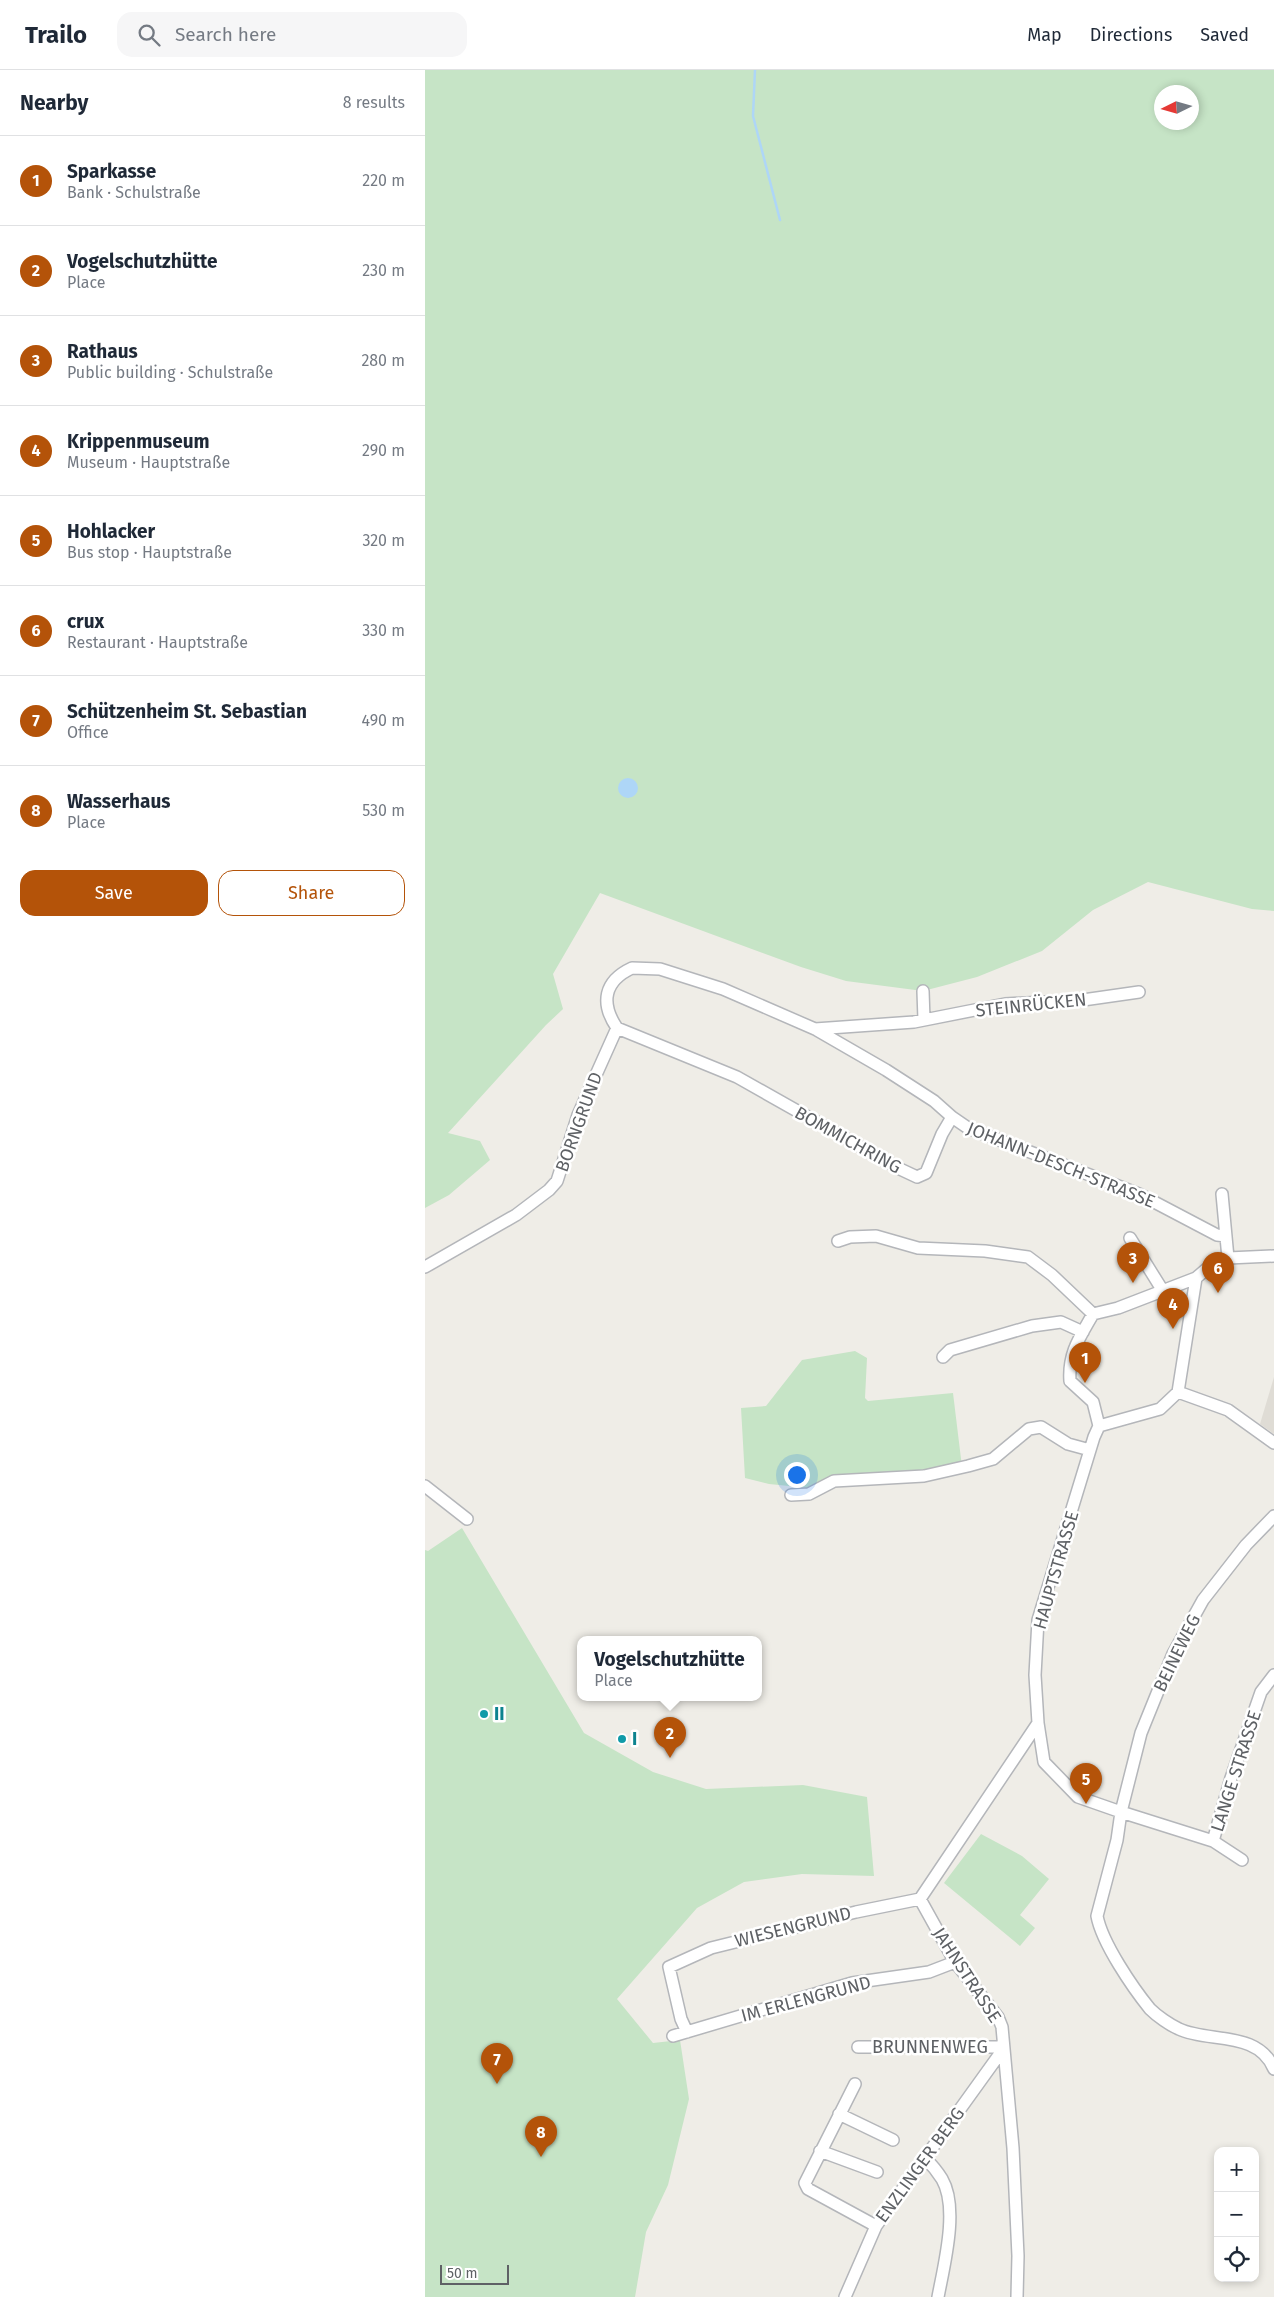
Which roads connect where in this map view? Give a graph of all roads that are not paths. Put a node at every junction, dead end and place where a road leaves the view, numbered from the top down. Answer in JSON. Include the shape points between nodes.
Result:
{"nodes":[{"id":1,"x":923,"y":991,"type":"dead end"},
{"id":2,"x":1139,"y":992,"type":"dead end"},
{"id":3,"x":923,"y":1020,"type":"junction"},
{"id":4,"x":617,"y":1028,"type":"junction"},
{"id":5,"x":815,"y":1029,"type":"junction"},
{"id":6,"x":952,"y":1117,"type":"junction"},
{"id":7,"x":1222,"y":1194,"type":"dead end"},
{"id":8,"x":1226,"y":1236,"type":"junction"},
{"id":9,"x":1130,"y":1238,"type":"dead end"},
{"id":10,"x":838,"y":1241,"type":"dead end"},
{"id":11,"x":1274,"y":1256,"type":"edge"},
{"id":12,"x":1228,"y":1258,"type":"junction"},
{"id":13,"x":425,"y":1266,"type":"edge"},
{"id":14,"x":1196,"y":1278,"type":"junction"},
{"id":15,"x":1163,"y":1291,"type":"junction"},
{"id":16,"x":1093,"y":1314,"type":"junction"},
{"id":17,"x":1083,"y":1332,"type":"junction"},
{"id":18,"x":943,"y":1357,"type":"dead end"},
{"id":19,"x":1178,"y":1392,"type":"junction"},
{"id":20,"x":1099,"y":1426,"type":"junction"},
{"id":21,"x":1274,"y":1443,"type":"edge"},
{"id":22,"x":1090,"y":1450,"type":"junction"},
{"id":23,"x":425,"y":1486,"type":"edge"},
{"id":24,"x":791,"y":1495,"type":"dead end"},
{"id":25,"x":1274,"y":1516,"type":"edge"},
{"id":26,"x":467,"y":1519,"type":"dead end"},
{"id":27,"x":1274,"y":1674,"type":"edge"},
{"id":28,"x":1038,"y":1723,"type":"junction"},
{"id":29,"x":1121,"y":1812,"type":"junction"},
{"id":30,"x":1213,"y":1841,"type":"junction"},
{"id":31,"x":1242,"y":1860,"type":"dead end"},
{"id":32,"x":920,"y":1899,"type":"junction"},
{"id":33,"x":955,"y":1962,"type":"junction"},
{"id":34,"x":687,"y":2032,"type":"junction"},
{"id":35,"x":673,"y":2036,"type":"dead end"},
{"id":36,"x":1003,"y":2043,"type":"junction"},
{"id":37,"x":858,"y":2047,"type":"dead end"},
{"id":38,"x":1274,"y":2069,"type":"edge"},
{"id":39,"x":855,"y":2084,"type":"dead end"},
{"id":40,"x":839,"y":2114,"type":"junction"},
{"id":41,"x":893,"y":2140,"type":"dead end"},
{"id":42,"x":820,"y":2151,"type":"junction"},
{"id":43,"x":925,"y":2158,"type":"junction"},
{"id":44,"x":877,"y":2172,"type":"dead end"},
{"id":45,"x":876,"y":2226,"type":"junction"},
{"id":46,"x":845,"y":2297,"type":"edge"},
{"id":47,"x":938,"y":2297,"type":"edge"},
{"id":48,"x":1017,"y":2297,"type":"edge"}],
"edges":[{"from":1,"to":3,"type":"street"},
{"from":2,"to":3,"type":"street","name":"STEINRÜCKEN","via":[[1083,1000],[1005,1004]]},
{"from":3,"to":5,"type":"street","name":"STEINRÜCKEN"},
{"from":4,"to":5,"type":"street","via":[[607,1008],[607,997],[611,982],[632,968],[659,969],[723,989]]},
{"from":4,"to":6,"type":"street","name":"BOMMICHRING","via":[[737,1077],[917,1177],[926,1173]]},
{"from":4,"to":13,"type":"street","name":"BORNGRUND","via":[[578,1116],[557,1181],[516,1215]]},
{"from":5,"to":6,"type":"street","via":[[935,1101]]},
{"from":6,"to":8,"type":"street","name":"JOHANN-DESCH-STRASSE","via":[[968,1128],[1139,1194],[1217,1235]]},
{"from":7,"to":8,"type":"street"},
{"from":8,"to":12,"type":"street"},
{"from":9,"to":15,"type":"street"},
{"from":10,"to":16,"type":"street","via":[[876,1236],[918,1248],[1028,1257]]},
{"from":11,"to":12,"type":"street"},
{"from":12,"to":14,"type":"street","via":[[1210,1266]]},
{"from":14,"to":15,"type":"street"},
{"from":14,"to":19,"type":"street"},
{"from":15,"to":16,"type":"street"},
{"from":16,"to":17,"type":"street"},
{"from":17,"to":18,"type":"street","via":[[1061,1322],[1032,1326],[950,1350]]},
{"from":17,"to":20,"type":"street","via":[[1069,1365],[1070,1381],[1093,1402]]},
{"from":19,"to":20,"type":"street","via":[[1160,1409]]},
{"from":19,"to":21,"type":"street","via":[[1228,1410]]},
{"from":20,"to":22,"type":"street","name":"HAUPTSTRASSE"},
{"from":22,"to":24,"type":"street","via":[[1068,1444],[1041,1427],[1029,1429],[993,1459],[968,1466],[924,1476],[834,1481],[809,1494]]},
{"from":22,"to":28,"type":"street","name":"HAUPTSTRASSE","via":[[1039,1620],[1035,1666]]},
{"from":23,"to":26,"type":"street"},
{"from":25,"to":29,"type":"street","name":"BEINEWEG","via":[[1246,1545],[1203,1600],[1173,1654],[1141,1734]]},
{"from":27,"to":30,"type":"street","name":"LANGE STRASSE","via":[[1261,1692]]},
{"from":28,"to":29,"type":"street","name":"HAUPTSTRASSE","via":[[1044,1762],[1078,1797]]},
{"from":28,"to":32,"type":"street"},
{"from":29,"to":30,"type":"street","name":"HAUPTSTRASSE"},
{"from":29,"to":38,"type":"street","via":[[1097,1916],[1119,1964],[1159,2016],[1180,2030],[1251,2044],[1271,2062]]},
{"from":30,"to":31,"type":"street","name":"HAUPTSTRASSE"},
{"from":32,"to":33,"type":"street","name":"JAHNSTRASSE"},
{"from":32,"to":34,"type":"street","name":"WIESENGRUND","via":[[711,1948],[669,1967]]},
{"from":33,"to":34,"type":"street","name":"IM ERLENGRUND","via":[[929,1972],[852,1983]]},
{"from":33,"to":36,"type":"street","name":"JAHNSTRASSE","via":[[997,2017]]},
{"from":34,"to":35,"type":"street","name":"IM ERLENGRUND"},
{"from":36,"to":37,"type":"street","name":"BRUNNENWEG"},
{"from":36,"to":43,"type":"street","name":"ENZLINGER BERG"},
{"from":36,"to":48,"type":"street","name":"JAHNSTRASSE","via":[[1013,2148]]},
{"from":39,"to":40,"type":"street"},
{"from":40,"to":41,"type":"street"},
{"from":40,"to":42,"type":"street"},
{"from":42,"to":44,"type":"street"},
{"from":42,"to":45,"type":"street","via":[[805,2179],[808,2189]]},
{"from":43,"to":45,"type":"street","name":"ENZLINGER BERG"},
{"from":43,"to":47,"type":"street","via":[[943,2180],[948,2200],[948,2241]]},
{"from":45,"to":46,"type":"street","name":"ENZLINGER BERG"}]}
